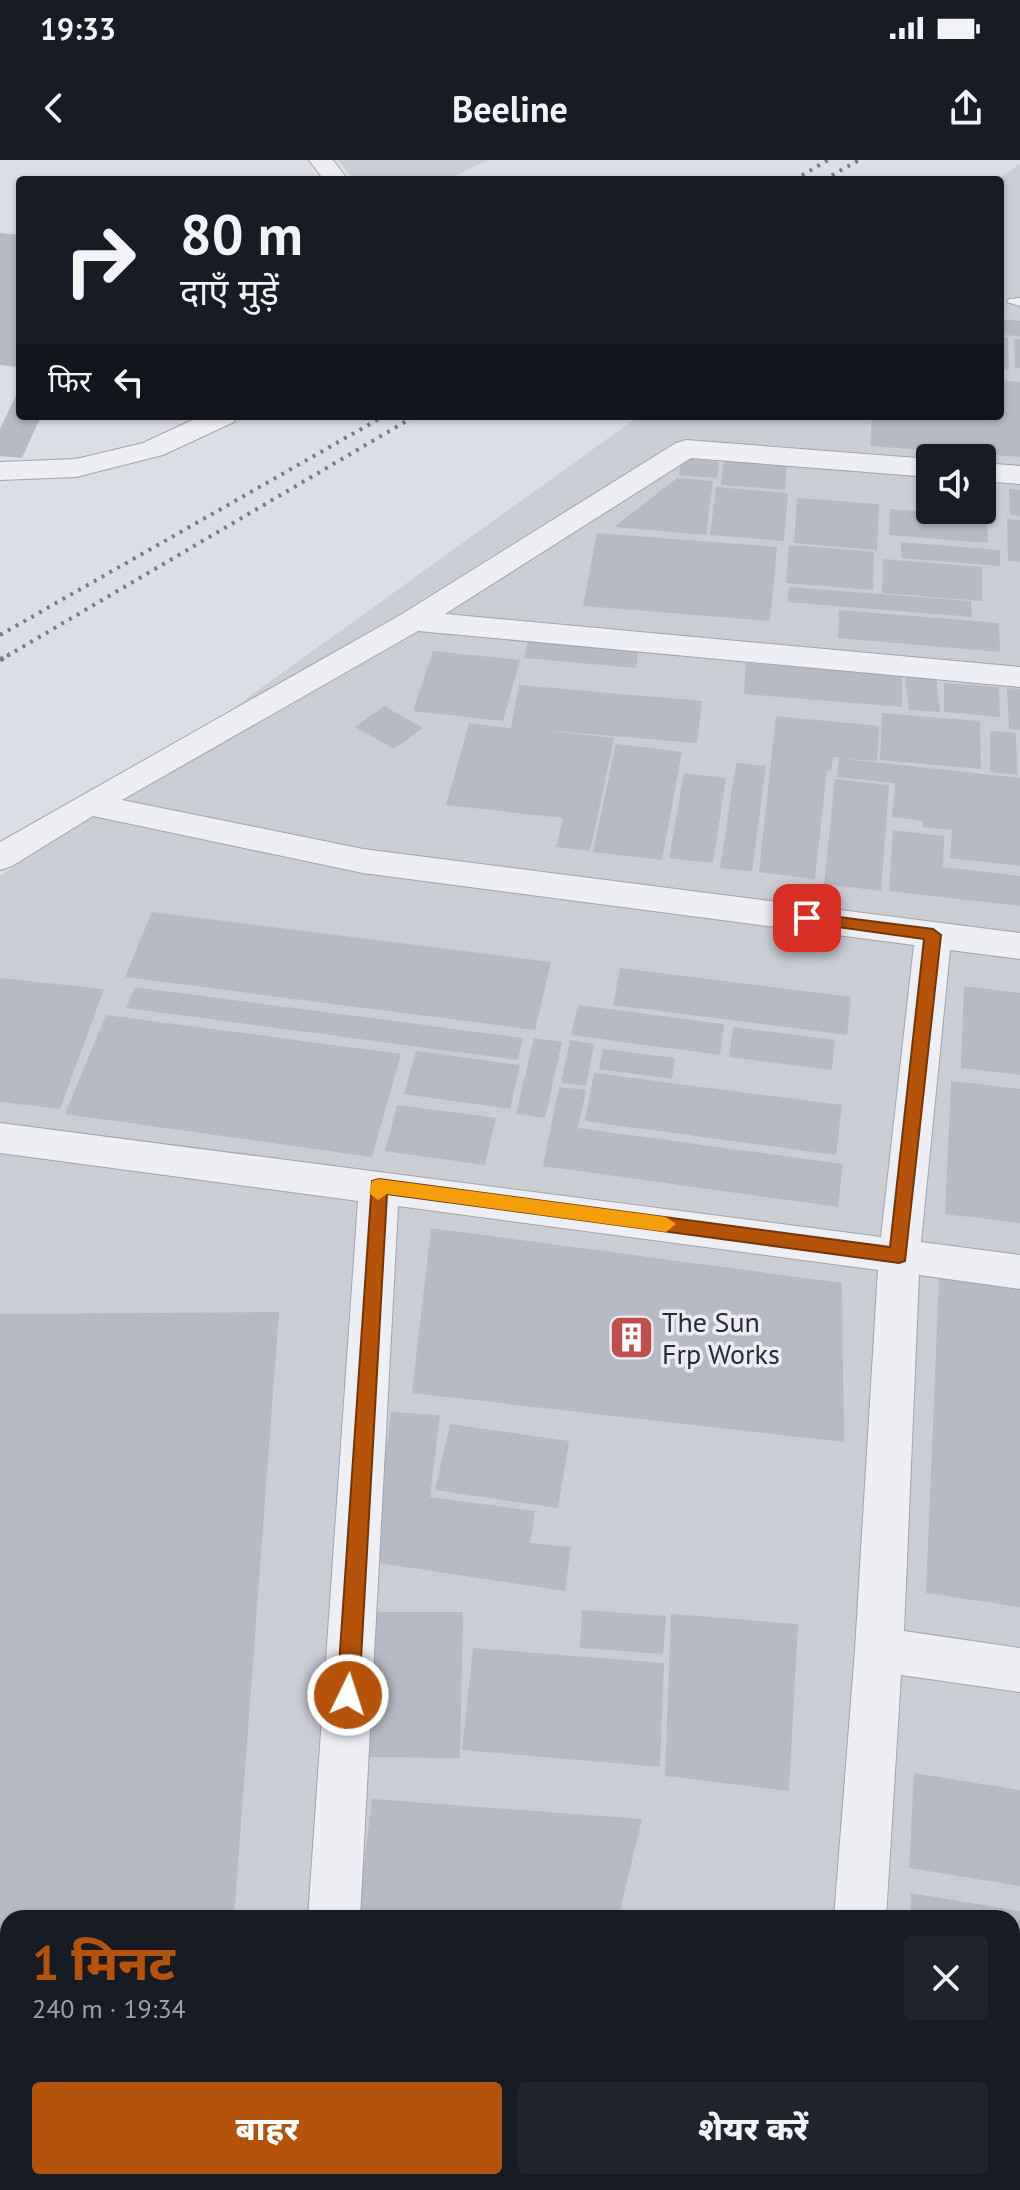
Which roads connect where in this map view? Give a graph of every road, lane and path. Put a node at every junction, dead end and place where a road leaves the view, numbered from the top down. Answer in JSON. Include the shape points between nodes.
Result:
{"nodes":[{"id":1,"x":215,"y":420,"type":"edge"},
{"id":2,"x":916,"y":467,"type":"edge"},
{"id":3,"x":0,"y":471,"type":"edge"},
{"id":4,"x":996,"y":473,"type":"edge"},
{"id":5,"x":1020,"y":475,"type":"edge"},
{"id":6,"x":413,"y":621,"type":"junction"},
{"id":7,"x":1020,"y":677,"type":"edge"},
{"id":8,"x":88,"y":804,"type":"junction"},
{"id":9,"x":0,"y":858,"type":"edge"},
{"id":10,"x":933,"y":935,"type":"junction"},
{"id":11,"x":1020,"y":946,"type":"edge"},
{"id":12,"x":0,"y":1138,"type":"edge"},
{"id":13,"x":379,"y":1186,"type":"junction"},
{"id":14,"x":899,"y":1256,"type":"junction"},
{"id":15,"x":1020,"y":1272,"type":"edge"},
{"id":16,"x":879,"y":1650,"type":"junction"},
{"id":17,"x":1020,"y":1670,"type":"edge"},
{"id":18,"x":334,"y":1910,"type":"edge"},
{"id":19,"x":861,"y":1910,"type":"edge"}],
"edges":[{"from":1,"to":3,"type":"street","via":[[153,449],[76,468]]},
{"from":2,"to":6,"type":"street","via":[[686,449]]},
{"from":4,"to":5,"type":"street"},
{"from":6,"to":7,"type":"street"},
{"from":6,"to":8,"type":"street"},
{"from":8,"to":9,"type":"street"},
{"from":8,"to":10,"type":"street","via":[[363,861]]},
{"from":10,"to":11,"type":"street"},
{"from":10,"to":14,"type":"street"},
{"from":12,"to":13,"type":"street"},
{"from":13,"to":14,"type":"street"},
{"from":13,"to":18,"type":"street"},
{"from":14,"to":15,"type":"street"},
{"from":14,"to":16,"type":"street"},
{"from":16,"to":17,"type":"street"},
{"from":16,"to":19,"type":"street"}]}
